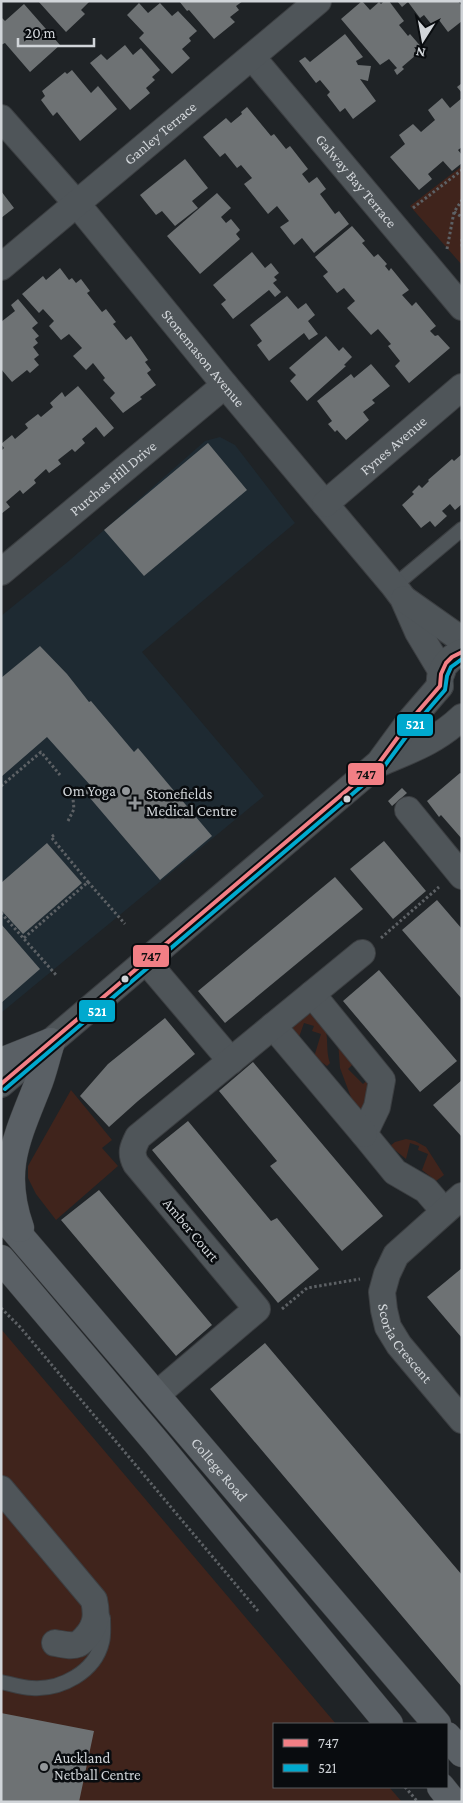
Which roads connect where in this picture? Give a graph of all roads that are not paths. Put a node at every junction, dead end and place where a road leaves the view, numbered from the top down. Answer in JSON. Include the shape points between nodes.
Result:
{"nodes":[{"id":1,"x":318,"y":1,"type":"edge"},
{"id":2,"x":252,"y":57,"type":"junction"},
{"id":3,"x":1,"y":118,"type":"edge"},
{"id":4,"x":76,"y":204,"type":"junction"},
{"id":5,"x":1,"y":267,"type":"edge"},
{"id":6,"x":462,"y":307,"type":"edge"},
{"id":7,"x":225,"y":385,"type":"junction"},
{"id":8,"x":462,"y":387,"type":"edge"},
{"id":9,"x":325,"y":504,"type":"junction"},
{"id":10,"x":462,"y":528,"type":"edge"},
{"id":11,"x":1,"y":572,"type":"edge"},
{"id":12,"x":399,"y":592,"type":"junction"},
{"id":13,"x":462,"y":640,"type":"edge"},
{"id":14,"x":462,"y":652,"type":"edge"},
{"id":15,"x":441,"y":679,"type":"junction"},
{"id":16,"x":462,"y":716,"type":"edge"},
{"id":17,"x":379,"y":763,"type":"junction"},
{"id":18,"x":408,"y":810,"type":"dead end"},
{"id":19,"x":451,"y":881,"type":"edge"},
{"id":20,"x":369,"y":948,"type":"road end"},
{"id":21,"x":146,"y":962,"type":"junction"},
{"id":22,"x":312,"y":994,"type":"junction"},
{"id":23,"x":273,"y":1026,"type":"junction"},
{"id":24,"x":51,"y":1042,"type":"junction"},
{"id":25,"x":231,"y":1061,"type":"junction"},
{"id":26,"x":1,"y":1062,"type":"edge"},
{"id":27,"x":1,"y":1084,"type":"edge"},
{"id":28,"x":364,"y":1134,"type":"junction"},
{"id":29,"x":453,"y":1204,"type":"edge"},
{"id":30,"x":1,"y":1214,"type":"edge"},
{"id":31,"x":1,"y":1259,"type":"edge"},
{"id":32,"x":44,"y":1263,"type":"junction"},
{"id":33,"x":1,"y":1276,"type":"edge"},
{"id":34,"x":25,"y":1288,"type":"junction"},
{"id":35,"x":156,"y":1395,"type":"junction"},
{"id":36,"x":462,"y":1420,"type":"edge"},
{"id":37,"x":1,"y":1489,"type":"edge"},
{"id":38,"x":94,"y":1600,"type":"junction"},
{"id":39,"x":55,"y":1643,"type":"dead end"},
{"id":40,"x":1,"y":1682,"type":"edge"},
{"id":41,"x":388,"y":1723,"type":"edge"},
{"id":42,"x":436,"y":1723,"type":"edge"},
{"id":43,"x":448,"y":1737,"type":"edge"},
{"id":44,"x":462,"y":1753,"type":"edge"},
{"id":45,"x":442,"y":1788,"type":"edge"},
{"id":46,"x":453,"y":1802,"type":"edge"}],
"edges":[{"from":1,"to":2,"type":"street","name":"Ganley Terrace"},
{"from":2,"to":4,"type":"street","name":"Ganley Terrace"},
{"from":2,"to":6,"type":"street","name":"Galway Bay Terrace"},
{"from":3,"to":4,"type":"street","name":"Stonemason Avenue"},
{"from":4,"to":5,"type":"street","name":"Ganley Terrace"},
{"from":4,"to":7,"type":"street","name":"Stonemason Avenue"},
{"from":7,"to":9,"type":"street","name":"Stonemason Avenue"},
{"from":7,"to":11,"type":"street","name":"Purchas Hill Drive"},
{"from":8,"to":9,"type":"street","name":"Fynes Avenue"},
{"from":9,"to":12,"type":"street","name":"Stonemason Avenue"},
{"from":10,"to":12,"type":"lane"},
{"from":12,"to":13,"type":"street","name":"Stonemason Avenue"},
{"from":12,"to":15,"type":"street","name":"Stonemason Avenue"},
{"from":14,"to":15,"type":"street","via":[[446,663]]},
{"from":15,"to":16,"type":"street","name":"Stonemason Avenue","via":[[441,693],[449,707]]},
{"from":15,"to":17,"type":"street"},
{"from":16,"to":17,"type":"street","via":[[448,730],[427,743]]},
{"from":17,"to":21,"type":"street"},
{"from":18,"to":19,"type":"street"},
{"from":20,"to":22,"type":"street","name":"Amber Court"},
{"from":21,"to":24,"type":"street"},
{"from":21,"to":25,"type":"street"},
{"from":22,"to":23,"type":"street","name":"Amber Court"},
{"from":22,"to":28,"type":"street","via":[[382,1080],[377,1106]]},
{"from":23,"to":25,"type":"street","name":"Amber Court"},
{"from":23,"to":28,"type":"street"},
{"from":24,"to":26,"type":"main road"},
{"from":24,"to":27,"type":"street"},
{"from":24,"to":32,"type":"main road","via":[[37,1086],[7,1152],[2,1186],[11,1214]]},
{"from":25,"to":35,"type":"street","name":"Amber Court","via":[[138,1137],[132,1156],[257,1309]]},
{"from":28,"to":29,"type":"street","via":[[395,1172]]},
{"from":29,"to":36,"type":"street","name":"Scoria Crescent","via":[[396,1255],[382,1292],[388,1327],[399,1345]]},
{"from":30,"to":32,"type":"main road","name":"College Road"},
{"from":31,"to":34,"type":"main road","name":"College Road"},
{"from":32,"to":35,"type":"main road","name":"College Road"},
{"from":33,"to":34,"type":"main road"},
{"from":34,"to":41,"type":"main road","name":"College Road"},
{"from":35,"to":42,"type":"main road","name":"College Road"},
{"from":37,"to":38,"type":"street"},
{"from":38,"to":39,"type":"street","via":[[95,1626],[86,1637],[78,1644]]},
{"from":38,"to":40,"type":"lane","via":[[103,1617],[103,1641],[82,1674],[56,1686],[32,1688]]},
{"from":43,"to":44,"type":"main road"},
{"from":45,"to":46,"type":"main road"}]}
